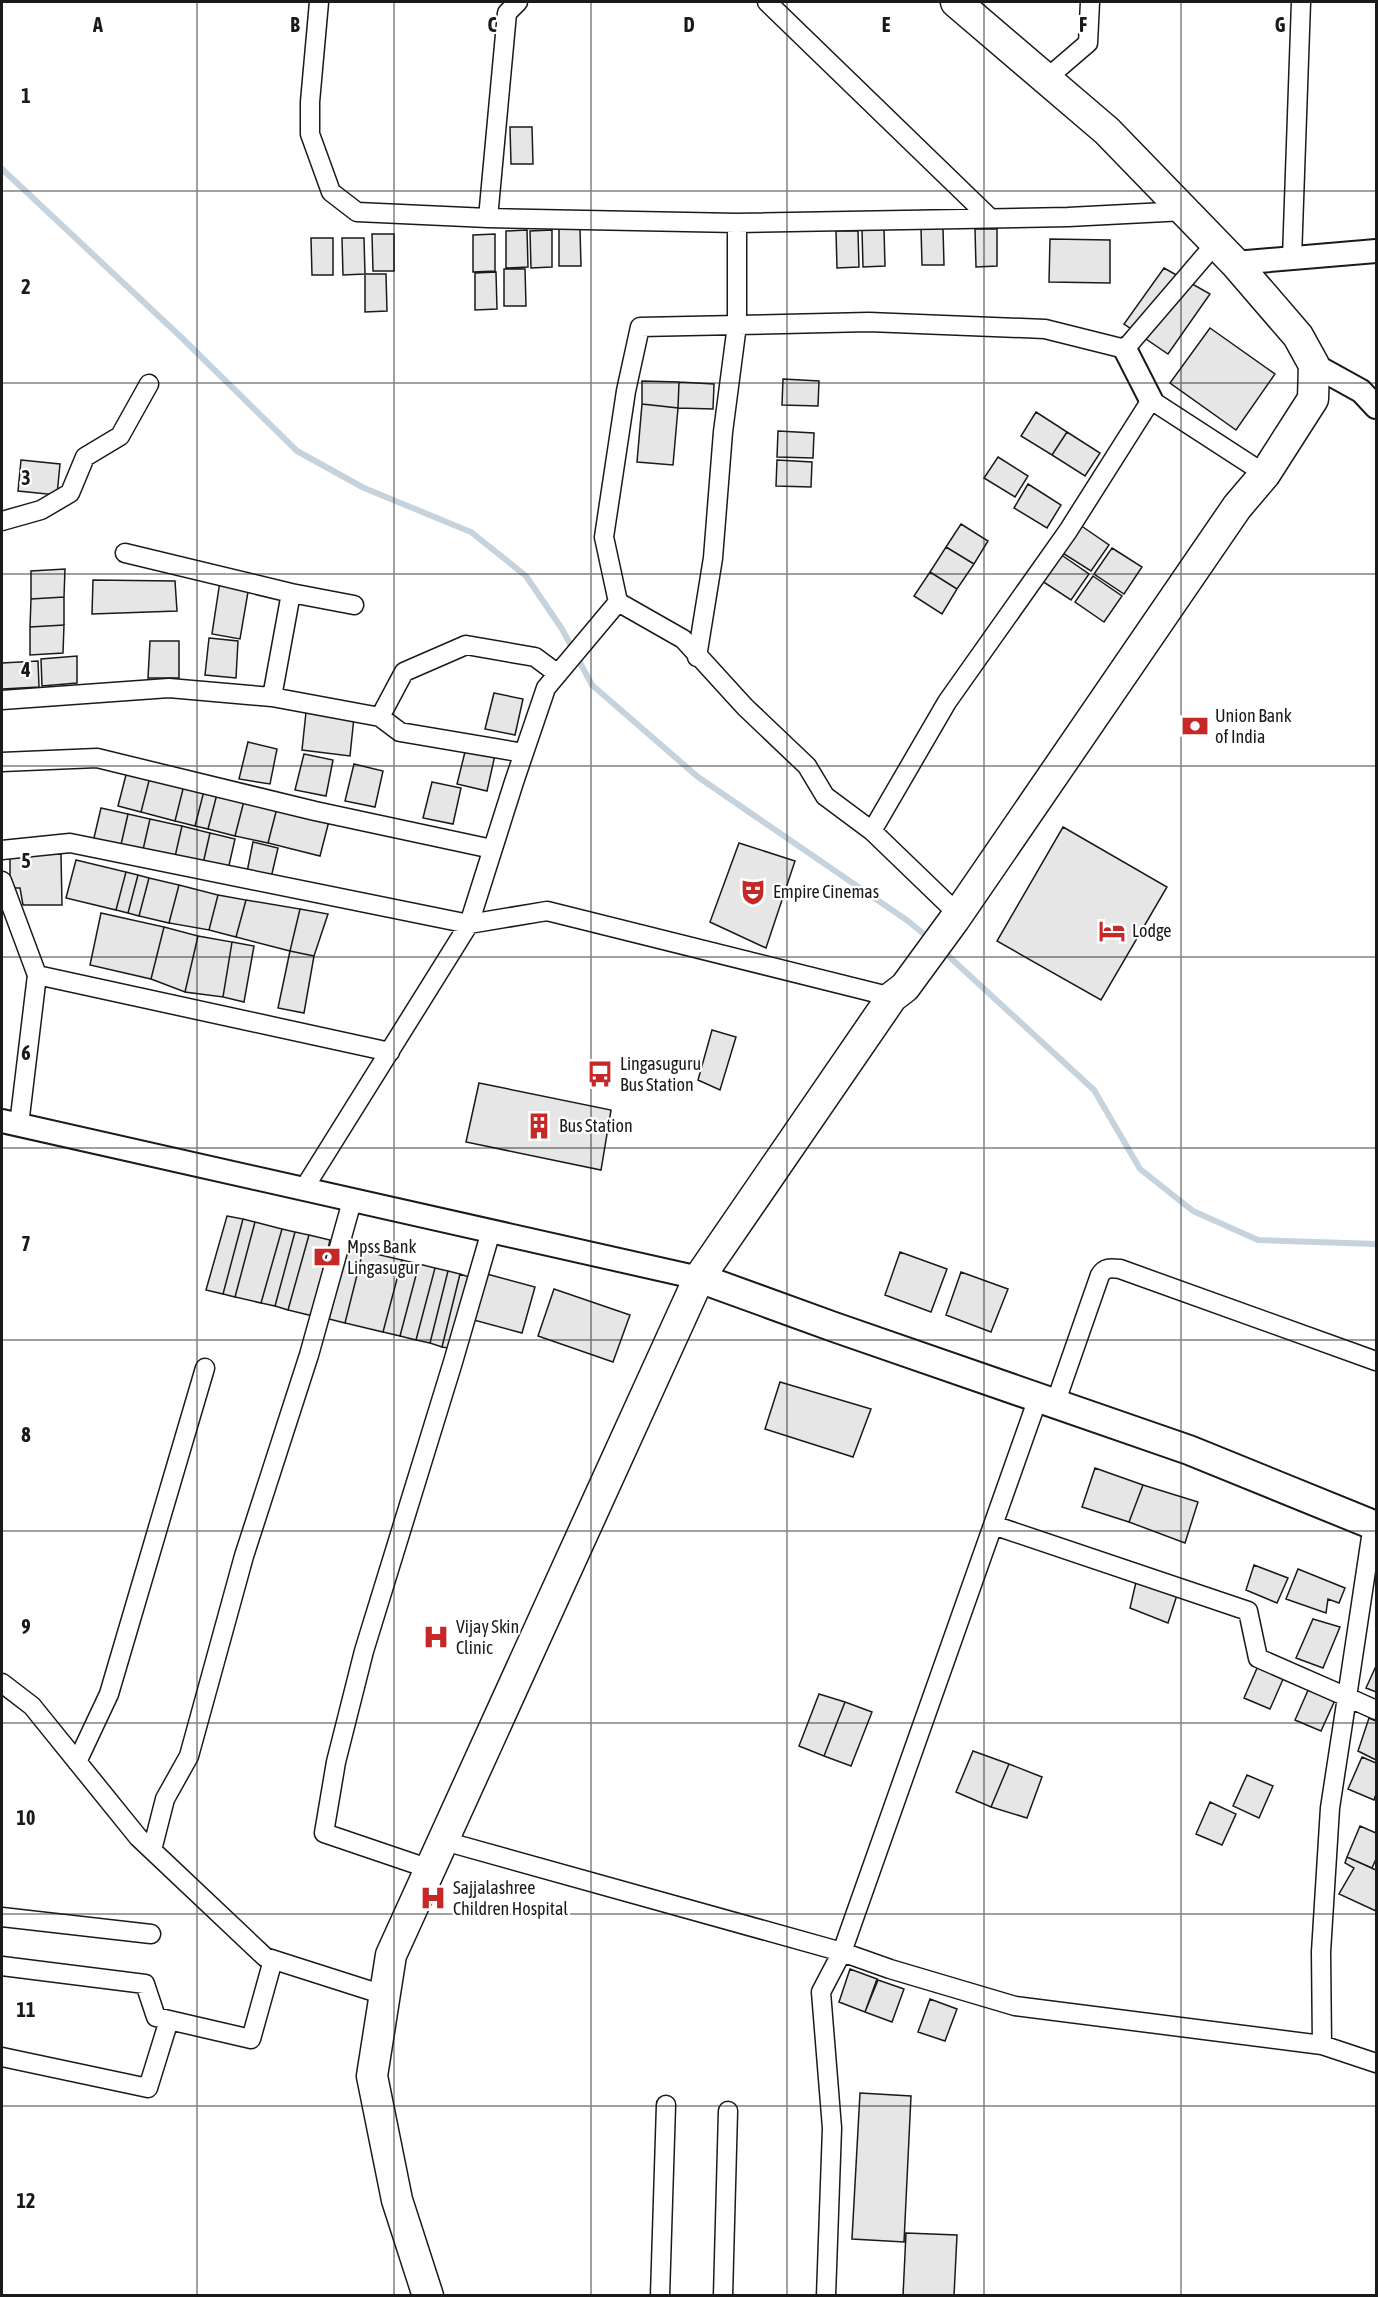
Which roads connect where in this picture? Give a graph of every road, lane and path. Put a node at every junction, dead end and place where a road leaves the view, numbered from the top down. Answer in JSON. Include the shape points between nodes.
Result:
{"nodes":[{"id":1,"x":319,"y":2,"type":"edge"},
{"id":2,"x":518,"y":2,"type":"edge"},
{"id":3,"x":767,"y":2,"type":"edge"},
{"id":4,"x":956,"y":2,"type":"edge"},
{"id":5,"x":1090,"y":2,"type":"edge"},
{"id":6,"x":1301,"y":2,"type":"edge"},
{"id":7,"x":1046,"y":79,"type":"junction"},
{"id":8,"x":1185,"y":211,"type":"junction"},
{"id":9,"x":488,"y":218,"type":"junction"},
{"id":10,"x":990,"y":218,"type":"junction"},
{"id":11,"x":737,"y":223,"type":"junction"},
{"id":12,"x":1377,"y":251,"type":"edge"},
{"id":13,"x":1225,"y":253,"type":"junction"},
{"id":14,"x":1292,"y":258,"type":"junction"},
{"id":15,"x":737,"y":325,"type":"junction"},
{"id":16,"x":1125,"y":349,"type":"junction"},
{"id":17,"x":1314,"y":365,"type":"junction"},
{"id":18,"x":149,"y":384,"type":"dead end"},
{"id":19,"x":1151,"y":400,"type":"junction"},
{"id":20,"x":1377,"y":407,"type":"edge"},
{"id":21,"x":1266,"y":474,"type":"junction"},
{"id":22,"x":2,"y":521,"type":"edge"},
{"id":23,"x":126,"y":553,"type":"dead end"},
{"id":24,"x":291,"y":593,"type":"junction"},
{"id":25,"x":618,"y":602,"type":"junction"},
{"id":26,"x":354,"y":605,"type":"dead end"},
{"id":27,"x":697,"y":657,"type":"junction"},
{"id":28,"x":552,"y":681,"type":"junction"},
{"id":29,"x":272,"y":697,"type":"junction"},
{"id":30,"x":2,"y":700,"type":"edge"},
{"id":31,"x":380,"y":717,"type":"junction"},
{"id":32,"x":524,"y":753,"type":"junction"},
{"id":33,"x":2,"y":762,"type":"edge"},
{"id":34,"x":872,"y":831,"type":"junction"},
{"id":35,"x":492,"y":849,"type":"junction"},
{"id":36,"x":2,"y":850,"type":"edge"},
{"id":37,"x":2,"y":881,"type":"edge"},
{"id":38,"x":955,"y":916,"type":"junction"},
{"id":39,"x":469,"y":924,"type":"junction"},
{"id":40,"x":37,"y":975,"type":"junction"},
{"id":41,"x":898,"y":992,"type":"junction"},
{"id":42,"x":390,"y":1052,"type":"junction"},
{"id":43,"x":10,"y":1123,"type":"edge"},
{"id":44,"x":303,"y":1190,"type":"junction"},
{"id":45,"x":352,"y":1201,"type":"junction"},
{"id":46,"x":490,"y":1231,"type":"junction"},
{"id":47,"x":699,"y":1278,"type":"junction"},
{"id":48,"x":1377,"y":1361,"type":"edge"},
{"id":49,"x":205,"y":1368,"type":"dead end"},
{"id":50,"x":1047,"y":1401,"type":"junction"},
{"id":51,"x":993,"y":1525,"type":"junction"},
{"id":52,"x":1375,"y":1525,"type":"edge"},
{"id":53,"x":2,"y":1683,"type":"edge"},
{"id":54,"x":1347,"y":1697,"type":"junction"},
{"id":55,"x":1377,"y":1710,"type":"edge"},
{"id":56,"x":77,"y":1761,"type":"junction"},
{"id":57,"x":444,"y":1841,"type":"junction"},
{"id":58,"x":152,"y":1850,"type":"junction"},
{"id":59,"x":430,"y":1869,"type":"junction"},
{"id":60,"x":2,"y":1917,"type":"edge"},
{"id":61,"x":151,"y":1934,"type":"dead end"},
{"id":62,"x":842,"y":1952,"type":"junction"},
{"id":63,"x":273,"y":1960,"type":"junction"},
{"id":64,"x":2,"y":1966,"type":"edge"},
{"id":65,"x":384,"y":1995,"type":"junction"},
{"id":66,"x":169,"y":2020,"type":"junction"},
{"id":67,"x":1322,"y":2045,"type":"junction"},
{"id":68,"x":2,"y":2056,"type":"edge"},
{"id":69,"x":1377,"y":2063,"type":"edge"},
{"id":70,"x":666,"y":2105,"type":"dead end"},
{"id":71,"x":728,"y":2111,"type":"dead end"},
{"id":72,"x":428,"y":2295,"type":"edge"},
{"id":73,"x":660,"y":2295,"type":"edge"},
{"id":74,"x":723,"y":2295,"type":"edge"},
{"id":75,"x":826,"y":2295,"type":"edge"}],
"edges":[{"from":1,"to":9,"type":"street","via":[[310,134],[331,192],[357,212]]},
{"from":2,"to":9,"type":"street","via":[[507,13]]},
{"from":3,"to":10,"type":"street"},
{"from":4,"to":7,"type":"highway"},
{"from":5,"to":7,"type":"street","via":[[1088,43]]},
{"from":6,"to":14,"type":"street"},
{"from":7,"to":8,"type":"highway","via":[[1107,132]]},
{"from":8,"to":10,"type":"street"},
{"from":8,"to":13,"type":"highway"},
{"from":9,"to":11,"type":"street"},
{"from":10,"to":11,"type":"street"},
{"from":11,"to":15,"type":"street"},
{"from":12,"to":14,"type":"street"},
{"from":13,"to":14,"type":"street"},
{"from":13,"to":16,"type":"street"},
{"from":13,"to":17,"type":"highway","via":[[1298,336]]},
{"from":15,"to":16,"type":"street","via":[[869,322],[1045,329]]},
{"from":15,"to":25,"type":"street","via":[[640,327],[604,537]]},
{"from":15,"to":27,"type":"street","via":[[713,558]]},
{"from":16,"to":19,"type":"street"},
{"from":17,"to":20,"type":"street","via":[[1361,391]]},
{"from":17,"to":21,"type":"highway","via":[[1313,399]]},
{"from":18,"to":22,"type":"street","via":[[120,436],[85,457],[70,493],[41,510]]},
{"from":19,"to":21,"type":"street"},
{"from":19,"to":34,"type":"street","via":[[1068,531],[947,702]]},
{"from":21,"to":38,"type":"highway","via":[[1238,507]]},
{"from":23,"to":24,"type":"street"},
{"from":24,"to":26,"type":"street"},
{"from":24,"to":29,"type":"street"},
{"from":25,"to":27,"type":"street","via":[[683,639]]},
{"from":25,"to":28,"type":"street"},
{"from":27,"to":34,"type":"street","via":[[807,766],[825,796]]},
{"from":28,"to":31,"type":"street","via":[[535,657],[466,645],[404,672]]},
{"from":28,"to":32,"type":"street"},
{"from":29,"to":30,"type":"street","via":[[169,688]]},
{"from":29,"to":31,"type":"street"},
{"from":31,"to":32,"type":"street","via":[[400,732]]},
{"from":32,"to":35,"type":"street"},
{"from":33,"to":35,"type":"street","via":[[97,758]]},
{"from":34,"to":38,"type":"street"},
{"from":35,"to":39,"type":"street"},
{"from":36,"to":39,"type":"street","via":[[70,843]]},
{"from":37,"to":40,"type":"street"},
{"from":38,"to":41,"type":"highway"},
{"from":39,"to":41,"type":"street","via":[[547,911]]},
{"from":39,"to":42,"type":"street"},
{"from":40,"to":42,"type":"street"},
{"from":40,"to":43,"type":"street"},
{"from":41,"to":47,"type":"highway"},
{"from":42,"to":44,"type":"street"},
{"from":43,"to":44,"type":"street"},
{"from":44,"to":45,"type":"street"},
{"from":45,"to":46,"type":"street"},
{"from":45,"to":58,"type":"street","via":[[309,1356],[244,1556],[189,1756],[165,1799]]},
{"from":46,"to":47,"type":"street"},
{"from":46,"to":59,"type":"street","via":[[364,1651],[336,1762],[324,1833]]},
{"from":47,"to":50,"type":"main road"},
{"from":47,"to":57,"type":"highway"},
{"from":48,"to":50,"type":"street","via":[[1111,1268],[1100,1275]]},
{"from":49,"to":56,"type":"street","via":[[109,1694]]},
{"from":50,"to":51,"type":"street"},
{"from":50,"to":52,"type":"main road","via":[[1189,1450]]},
{"from":51,"to":54,"type":"street","via":[[1248,1611],[1258,1658]]},
{"from":51,"to":62,"type":"street"},
{"from":52,"to":54,"type":"street"},
{"from":53,"to":56,"type":"street","via":[[32,1706]]},
{"from":54,"to":55,"type":"street"},
{"from":54,"to":67,"type":"street","via":[[1330,1808],[1321,1952]]},
{"from":56,"to":58,"type":"street"},
{"from":57,"to":59,"type":"highway"},
{"from":57,"to":62,"type":"street"},
{"from":58,"to":63,"type":"street","via":[[265,1957]]},
{"from":59,"to":65,"type":"highway","via":[[391,1955]]},
{"from":60,"to":61,"type":"street"},
{"from":62,"to":67,"type":"street","via":[[1015,2006]]},
{"from":62,"to":75,"type":"street","via":[[821,1992],[832,2128]]},
{"from":63,"to":65,"type":"street"},
{"from":63,"to":66,"type":"street","via":[[251,2039]]},
{"from":64,"to":66,"type":"street","via":[[145,1984],[156,2017]]},
{"from":65,"to":72,"type":"highway","via":[[372,2076],[397,2200]]},
{"from":66,"to":68,"type":"street","via":[[148,2088]]},
{"from":67,"to":69,"type":"street"},
{"from":70,"to":73,"type":"street"},
{"from":71,"to":74,"type":"street"}]}
